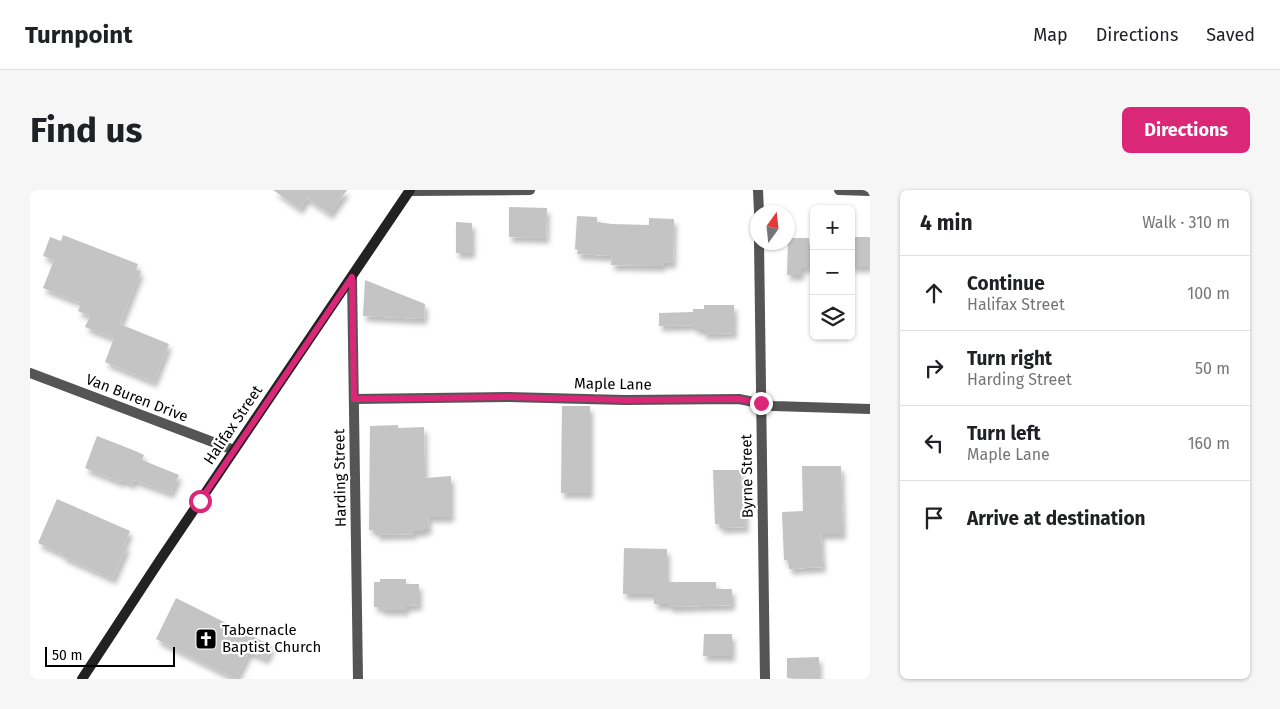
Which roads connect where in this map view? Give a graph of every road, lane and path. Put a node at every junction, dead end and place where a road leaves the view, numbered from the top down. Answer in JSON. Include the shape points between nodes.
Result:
{"nodes":[{"id":1,"x":410,"y":190,"type":"edge"},
{"id":2,"x":530,"y":190,"type":"edge"},
{"id":3,"x":758,"y":190,"type":"edge"},
{"id":4,"x":839,"y":190,"type":"edge"},
{"id":5,"x":870,"y":190,"type":"edge"},
{"id":6,"x":758,"y":205,"type":"edge"},
{"id":7,"x":759,"y":250,"type":"edge"},
{"id":8,"x":352,"y":277,"type":"junction"},
{"id":9,"x":30,"y":373,"type":"edge"},
{"id":10,"x":354,"y":399,"type":"junction"},
{"id":11,"x":761,"y":403,"type":"junction"},
{"id":12,"x":870,"y":409,"type":"edge"},
{"id":13,"x":234,"y":450,"type":"junction"},
{"id":14,"x":82,"y":679,"type":"edge"},
{"id":15,"x":358,"y":679,"type":"edge"},
{"id":16,"x":764,"y":679,"type":"edge"}],
"edges":[{"from":1,"to":2,"type":"street"},
{"from":1,"to":8,"type":"main road","name":"Halifax Street"},
{"from":3,"to":6,"type":"street"},
{"from":4,"to":5,"type":"street"},
{"from":7,"to":11,"type":"street","name":"Byrne Street"},
{"from":8,"to":10,"type":"street","name":"Harding Street"},
{"from":8,"to":13,"type":"main road","name":"Halifax Street"},
{"from":9,"to":13,"type":"street","name":"Van Buren Drive"},
{"from":10,"to":11,"type":"street","name":"Maple Lane","via":[[739,399]]},
{"from":10,"to":15,"type":"street","name":"Harding Street"},
{"from":11,"to":12,"type":"street","name":"Maple Lane"},
{"from":11,"to":16,"type":"street","name":"Byrne Street"},
{"from":13,"to":14,"type":"main road","name":"Halifax Street"}]}
